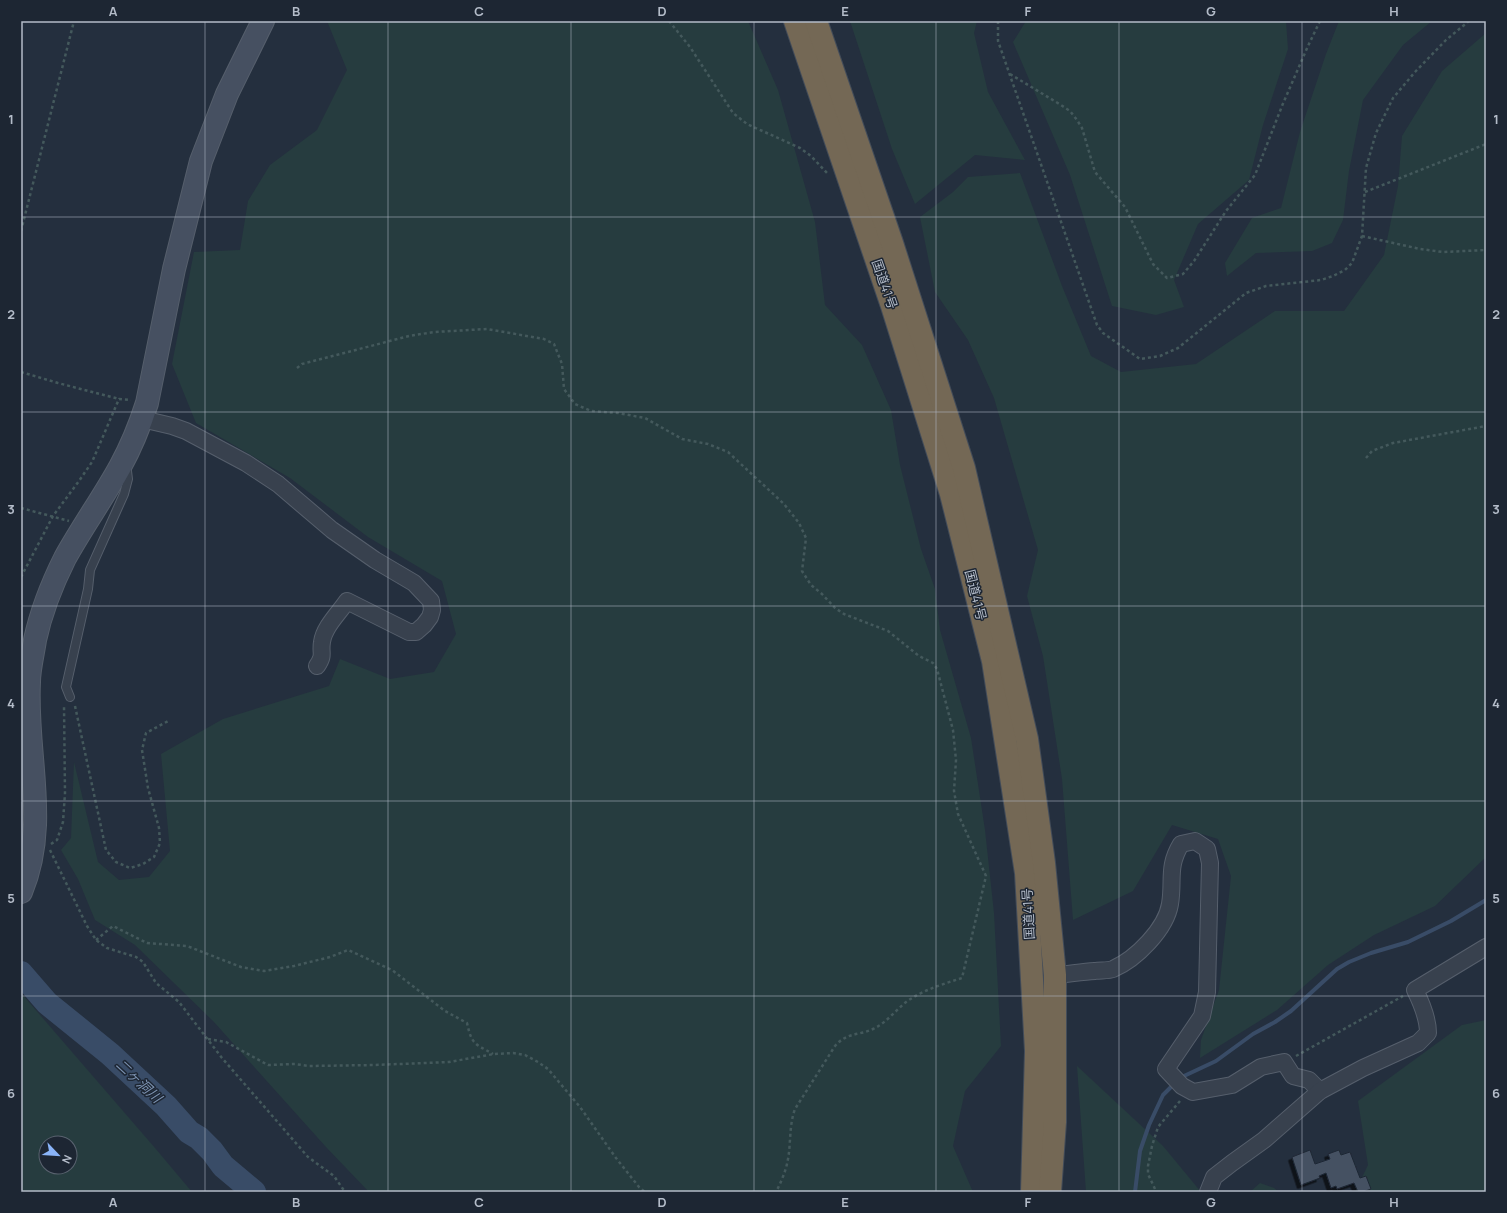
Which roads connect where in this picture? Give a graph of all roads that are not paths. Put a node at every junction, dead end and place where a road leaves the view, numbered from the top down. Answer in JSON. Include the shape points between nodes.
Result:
{"nodes":[{"id":1,"x":263,"y":21,"type":"edge"},
{"id":2,"x":795,"y":21,"type":"edge"},
{"id":3,"x":816,"y":21,"type":"edge"},
{"id":4,"x":144,"y":411,"type":"junction"},
{"id":5,"x":120,"y":466,"type":"junction"},
{"id":6,"x":317,"y":666,"type":"dead end"},
{"id":7,"x":70,"y":697,"type":"road end"},
{"id":8,"x":21,"y":892,"type":"edge"},
{"id":9,"x":1486,"y":947,"type":"edge"},
{"id":10,"x":1055,"y":975,"type":"junction"},
{"id":11,"x":1320,"y":1091,"type":"junction"},
{"id":12,"x":1032,"y":1192,"type":"edge"},
{"id":13,"x":1050,"y":1192,"type":"edge"},
{"id":14,"x":1208,"y":1192,"type":"edge"}],
"edges":[{"from":1,"to":4,"type":"street","via":[[227,94],[201,160],[174,269]]},
{"from":2,"to":12,"type":"highway","name":"国道41号","via":[[892,306],[948,486],[993,661],[1026,873],[1036,1051]]},
{"from":3,"to":10,"type":"highway","name":"国道41号","via":[[892,243],[964,468],[1027,739],[1044,863]]},
{"from":4,"to":5,"type":"street"},
{"from":4,"to":6,"type":"street","via":[[224,450],[259,471],[332,530],[414,583],[431,601],[430,617],[416,632],[409,632],[347,601],[328,628],[322,641],[322,658]]},
{"from":5,"to":7,"type":"lane","via":[[127,471],[128,479],[124,494],[90,570],[66,687]]},
{"from":5,"to":8,"type":"street","via":[[65,559],[46,601],[34,647],[29,682],[36,806],[34,848]]},
{"from":9,"to":11,"type":"street","via":[[1414,990],[1428,1023],[1428,1033],[1418,1043]]},
{"from":10,"to":11,"type":"street","via":[[1112,969],[1131,958],[1159,931],[1170,904],[1174,856],[1181,844],[1195,841],[1207,849],[1210,863],[1207,992],[1202,1016],[1166,1069],[1183,1085],[1232,1085],[1261,1067],[1284,1062],[1293,1076],[1309,1080]]},
{"from":10,"to":13,"type":"highway","name":"国道41号","via":[[1055,1122]]},
{"from":11,"to":14,"type":"street","via":[[1264,1140],[1214,1177]]}]}
